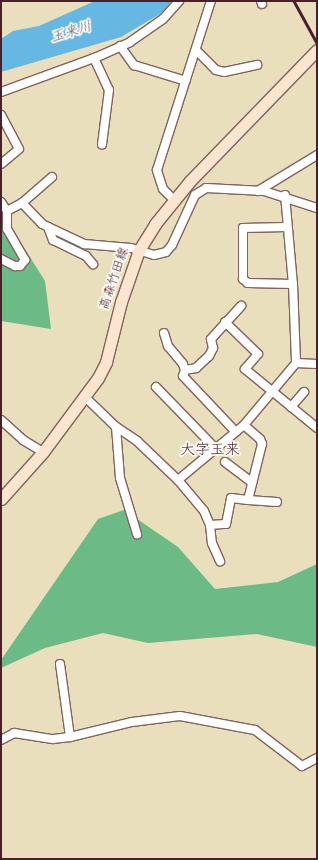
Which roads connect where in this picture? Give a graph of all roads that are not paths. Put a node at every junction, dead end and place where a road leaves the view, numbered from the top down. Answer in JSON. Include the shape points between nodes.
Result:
{"nodes":[{"id":1,"x":179,"y":1,"type":"edge"},
{"id":2,"x":211,"y":1,"type":"edge"},
{"id":3,"x":120,"y":46,"type":"junction"},
{"id":4,"x":196,"y":50,"type":"junction"},
{"id":5,"x":317,"y":50,"type":"edge"},
{"id":6,"x":94,"y":58,"type":"junction"},
{"id":7,"x":257,"y":65,"type":"dead end"},
{"id":8,"x":186,"y":81,"type":"junction"},
{"id":9,"x":1,"y":92,"type":"edge"},
{"id":10,"x":1,"y":115,"type":"edge"},
{"id":11,"x":102,"y":145,"type":"dead end"},
{"id":12,"x":317,"y":155,"type":"edge"},
{"id":13,"x":1,"y":164,"type":"edge"},
{"id":14,"x":52,"y":177,"type":"dead end"},
{"id":15,"x":258,"y":191,"type":"junction"},
{"id":16,"x":285,"y":195,"type":"junction"},
{"id":17,"x":173,"y":199,"type":"junction"},
{"id":18,"x":1,"y":202,"type":"edge"},
{"id":19,"x":22,"y":203,"type":"junction"},
{"id":20,"x":317,"y":208,"type":"edge"},
{"id":21,"x":7,"y":211,"type":"junction"},
{"id":22,"x":48,"y":227,"type":"junction"},
{"id":23,"x":286,"y":227,"type":"junction"},
{"id":24,"x":139,"y":250,"type":"junction"},
{"id":25,"x":1,"y":259,"type":"edge"},
{"id":26,"x":93,"y":264,"type":"dead end"},
{"id":27,"x":293,"y":284,"type":"junction"},
{"id":28,"x":241,"y":306,"type":"dead end"},
{"id":29,"x":225,"y":322,"type":"junction"},
{"id":30,"x":164,"y":333,"type":"dead end"},
{"id":31,"x":296,"y":363,"type":"junction"},
{"id":32,"x":317,"y":364,"type":"edge"},
{"id":33,"x":185,"y":370,"type":"junction"},
{"id":34,"x":156,"y":387,"type":"dead end"},
{"id":35,"x":304,"y":392,"type":"dead end"},
{"id":36,"x":273,"y":393,"type":"junction"},
{"id":37,"x":84,"y":396,"type":"junction"},
{"id":38,"x":292,"y":407,"type":"junction"},
{"id":39,"x":1,"y":420,"type":"edge"},
{"id":40,"x":244,"y":425,"type":"junction"},
{"id":41,"x":116,"y":427,"type":"junction"},
{"id":42,"x":317,"y":428,"type":"edge"},
{"id":43,"x":236,"y":432,"type":"junction"},
{"id":44,"x":216,"y":449,"type":"junction"},
{"id":45,"x":42,"y":452,"type":"junction"},
{"id":46,"x":225,"y":462,"type":"dead end"},
{"id":47,"x":178,"y":480,"type":"junction"},
{"id":48,"x":252,"y":482,"type":"junction"},
{"id":49,"x":1,"y":499,"type":"edge"},
{"id":50,"x":248,"y":500,"type":"junction"},
{"id":51,"x":277,"y":502,"type":"dead end"},
{"id":52,"x":210,"y":525,"type":"junction"},
{"id":53,"x":137,"y":534,"type":"dead end"},
{"id":54,"x":220,"y":560,"type":"dead end"},
{"id":55,"x":60,"y":664,"type":"dead end"},
{"id":56,"x":70,"y":737,"type":"junction"},
{"id":57,"x":1,"y":740,"type":"edge"},
{"id":58,"x":317,"y":758,"type":"edge"}],
"edges":[{"from":1,"to":3,"type":"street","via":[[163,19]]},
{"from":2,"to":4,"type":"street"},
{"from":3,"to":6,"type":"street"},
{"from":3,"to":8,"type":"street","via":[[134,65]]},
{"from":4,"to":7,"type":"street","via":[[216,70],[224,72]]},
{"from":4,"to":8,"type":"street"},
{"from":5,"to":17,"type":"main road","name":"高森竹田線"},
{"from":6,"to":9,"type":"street"},
{"from":6,"to":11,"type":"street","via":[[109,90]]},
{"from":8,"to":17,"type":"street","via":[[157,170],[163,189]]},
{"from":10,"to":13,"type":"street","via":[[19,149]]},
{"from":12,"to":15,"type":"street"},
{"from":14,"to":19,"type":"street"},
{"from":15,"to":16,"type":"street"},
{"from":15,"to":24,"type":"street","via":[[206,188],[199,191],[192,199],[172,245],[166,252],[154,256]]},
{"from":16,"to":20,"type":"street"},
{"from":16,"to":23,"type":"street"},
{"from":17,"to":24,"type":"main road","name":"高森竹田線"},
{"from":18,"to":21,"type":"street"},
{"from":19,"to":21,"type":"street"},
{"from":19,"to":22,"type":"street"},
{"from":21,"to":25,"type":"street","via":[[6,229],[25,260],[20,266],[15,266]]},
{"from":22,"to":24,"type":"street","via":[[84,244]]},
{"from":22,"to":26,"type":"street","via":[[53,240],[86,256]]},
{"from":23,"to":27,"type":"street"},
{"from":23,"to":27,"type":"street","via":[[243,228],[243,279],[248,284]]},
{"from":24,"to":37,"type":"main road","name":"高森竹田線","via":[[121,302],[106,362]]},
{"from":27,"to":31,"type":"street"},
{"from":28,"to":29,"type":"street"},
{"from":29,"to":33,"type":"street","via":[[211,339],[213,348],[209,356],[196,368]]},
{"from":29,"to":36,"type":"street","via":[[258,354],[246,369]]},
{"from":30,"to":33,"type":"street","via":[[168,346]]},
{"from":31,"to":32,"type":"street"},
{"from":31,"to":36,"type":"street"},
{"from":33,"to":43,"type":"street","via":[[183,376]]},
{"from":34,"to":44,"type":"street"},
{"from":35,"to":38,"type":"street"},
{"from":36,"to":38,"type":"street"},
{"from":36,"to":40,"type":"street"},
{"from":37,"to":41,"type":"street"},
{"from":37,"to":45,"type":"main road","name":"高森竹田線"},
{"from":38,"to":42,"type":"street"},
{"from":39,"to":45,"type":"street","via":[[23,440]]},
{"from":40,"to":43,"type":"street"},
{"from":40,"to":48,"type":"street","via":[[262,444]]},
{"from":41,"to":47,"type":"street","via":[[137,441]]},
{"from":41,"to":53,"type":"street","via":[[120,478]]},
{"from":43,"to":44,"type":"street"},
{"from":44,"to":47,"type":"street"},
{"from":45,"to":49,"type":"main road","name":"高森竹田線"},
{"from":46,"to":48,"type":"street"},
{"from":47,"to":52,"type":"street","via":[[204,511]]},
{"from":48,"to":50,"type":"street"},
{"from":50,"to":51,"type":"street"},
{"from":50,"to":52,"type":"street","via":[[230,498],[226,524]]},
{"from":52,"to":54,"type":"street","via":[[212,544]]},
{"from":55,"to":56,"type":"street"},
{"from":56,"to":57,"type":"street","via":[[53,739],[14,734]]},
{"from":56,"to":58,"type":"street","via":[[132,722],[180,716],[255,730],[302,766]]}]}
